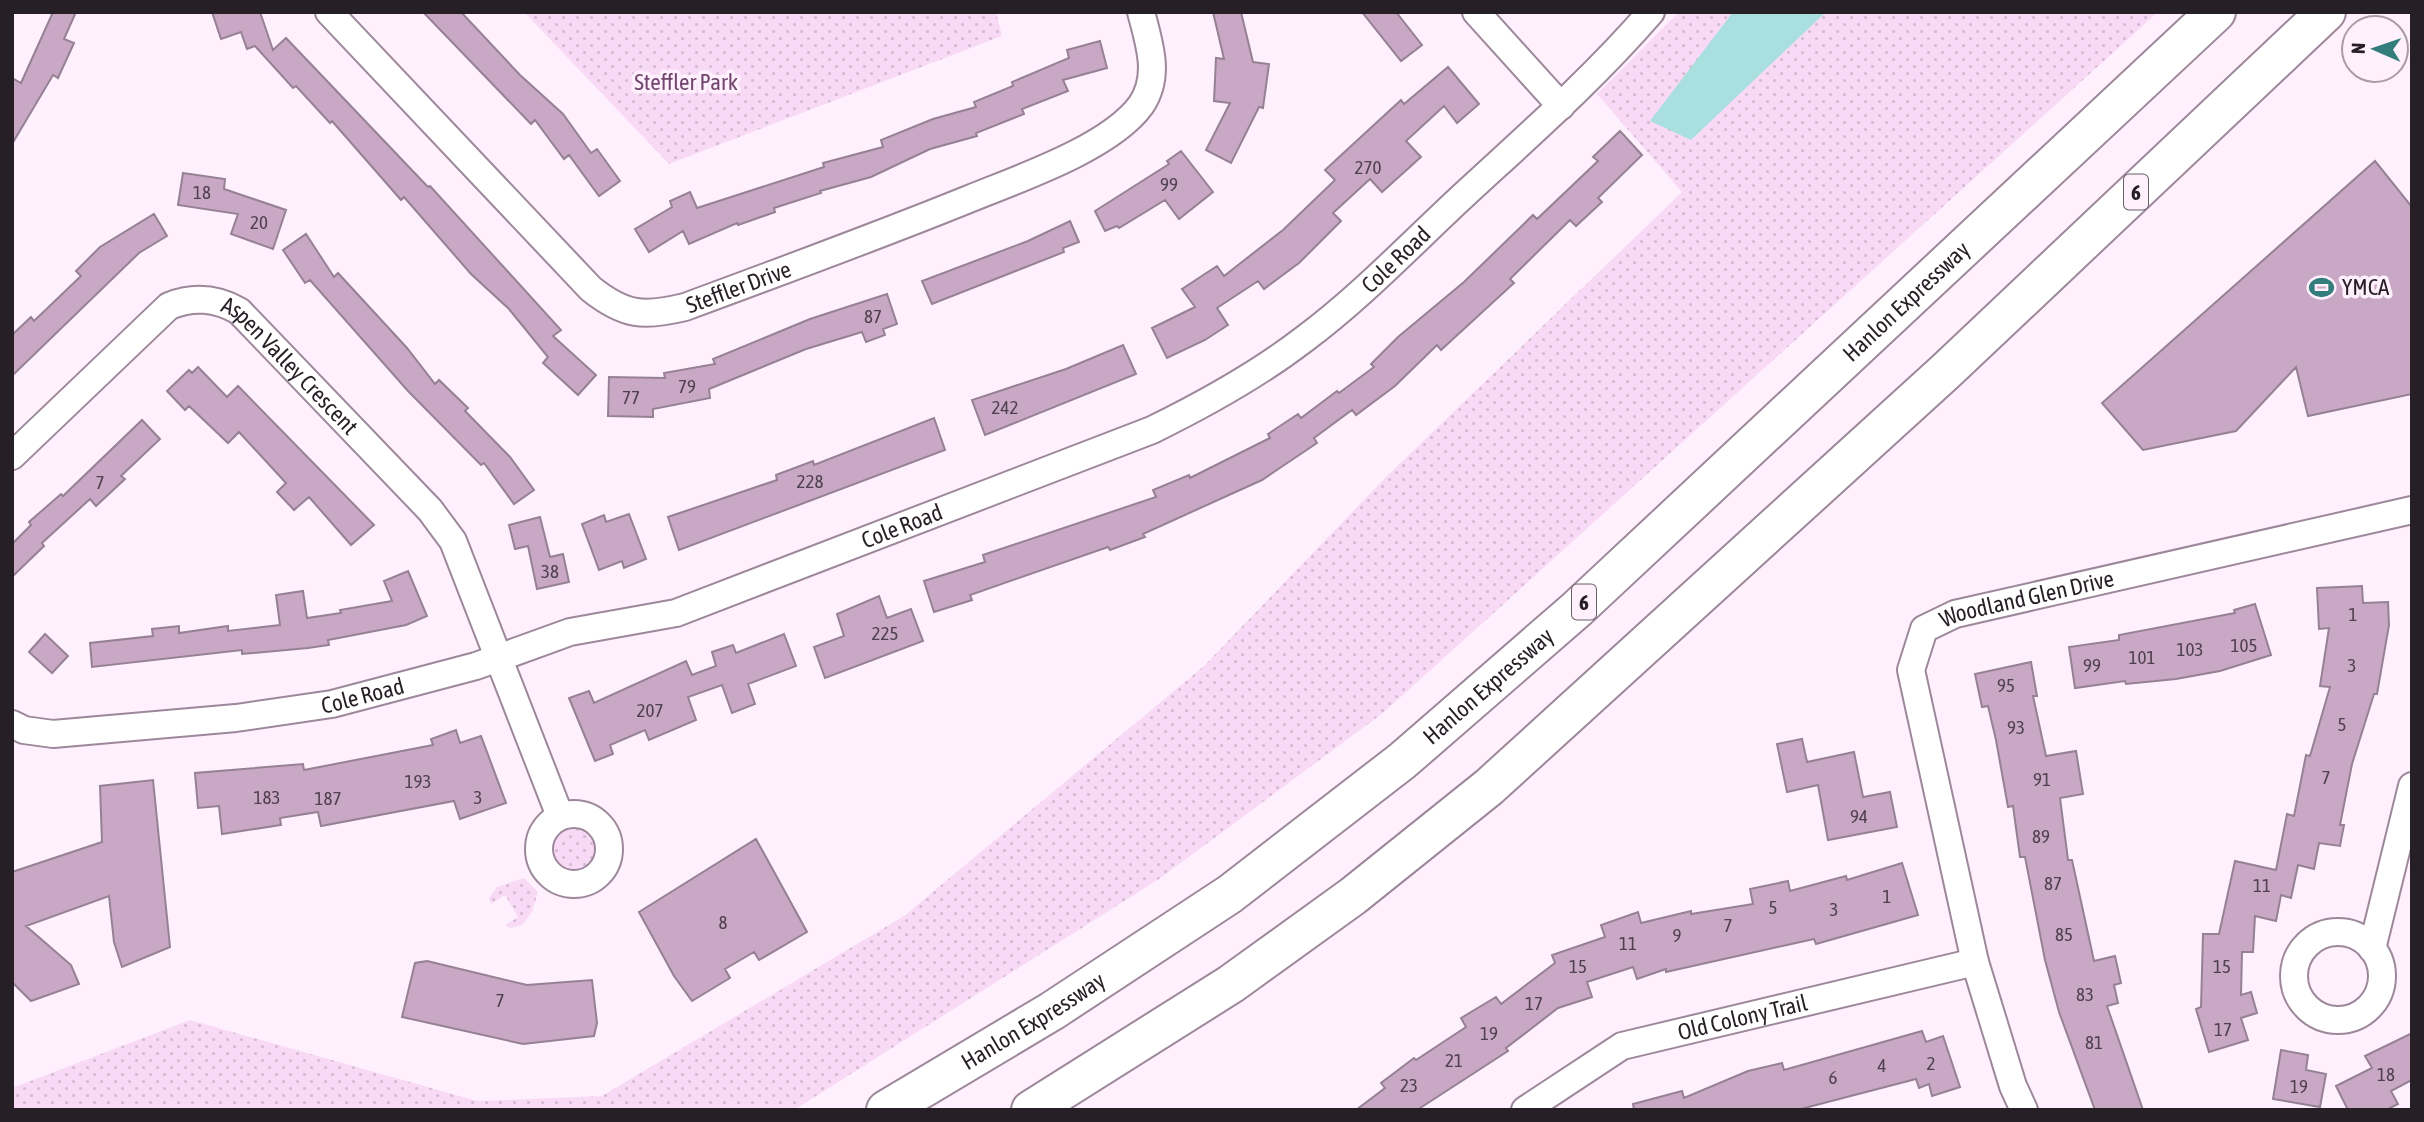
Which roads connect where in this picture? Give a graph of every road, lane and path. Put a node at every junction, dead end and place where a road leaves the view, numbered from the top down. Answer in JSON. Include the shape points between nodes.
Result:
{"nodes":[{"id":1,"x":329,"y":12,"type":"edge"},
{"id":2,"x":1141,"y":12,"type":"edge"},
{"id":3,"x":1476,"y":12,"type":"edge"},
{"id":4,"x":1651,"y":12,"type":"edge"},
{"id":5,"x":2217,"y":12,"type":"edge"},
{"id":6,"x":2326,"y":12,"type":"edge"},
{"id":7,"x":1561,"y":106,"type":"junction"},
{"id":8,"x":12,"y":456,"type":"edge"},
{"id":9,"x":2412,"y":510,"type":"edge"},
{"id":10,"x":500,"y":658,"type":"junction"},
{"id":11,"x":12,"y":724,"type":"edge"},
{"id":12,"x":2412,"y":786,"type":"edge"},
{"id":13,"x":560,"y":816,"type":"dead end"},
{"id":14,"x":2372,"y":949,"type":"dead end"},
{"id":15,"x":1975,"y":962,"type":"junction"},
{"id":16,"x":886,"y":1110,"type":"edge"},
{"id":17,"x":1031,"y":1110,"type":"edge"},
{"id":18,"x":1525,"y":1110,"type":"edge"},
{"id":19,"x":2024,"y":1110,"type":"edge"}],
"edges":[{"from":1,"to":2,"type":"street","name":"Steffler Drive","via":[[591,289],[625,310],[655,315],[898,228],[1053,165],[1095,142],[1131,116],[1148,92],[1152,55]]},
{"from":3,"to":7,"type":"street"},
{"from":4,"to":7,"type":"street","name":"Cole Road"},
{"from":5,"to":16,"type":"highway","name":"Hanlon Expressway","number":"6","via":[[1577,609],[1402,761],[1230,894],[1052,1011]]},
{"from":6,"to":17,"type":"highway","number":"6","via":[[1946,371],[1489,787],[1353,896],[1231,984]]},
{"from":7,"to":10,"type":"street","name":"Cole Road","via":[[1332,317],[1277,359],[1189,412],[1068,464],[676,613],[570,632]]},
{"from":8,"to":10,"type":"street","name":"Aspen Valley Crescent","via":[[169,306],[195,299],[228,305],[239,311],[442,525],[453,541]]},
{"from":9,"to":15,"type":"street","name":"Woodland Glen Drive","via":[[1955,614],[1924,629],[1911,670]]},
{"from":10,"to":11,"type":"street","name":"Cole Road","via":[[332,704],[283,711],[53,734]]},
{"from":10,"to":13,"type":"street","name":"Aspen Valley Crescent"},
{"from":12,"to":14,"type":"street"},
{"from":15,"to":18,"type":"street","name":"Old Colony Trail","via":[[1622,1046]]},
{"from":15,"to":19,"type":"street","name":"Woodland Glen Drive"}]}
